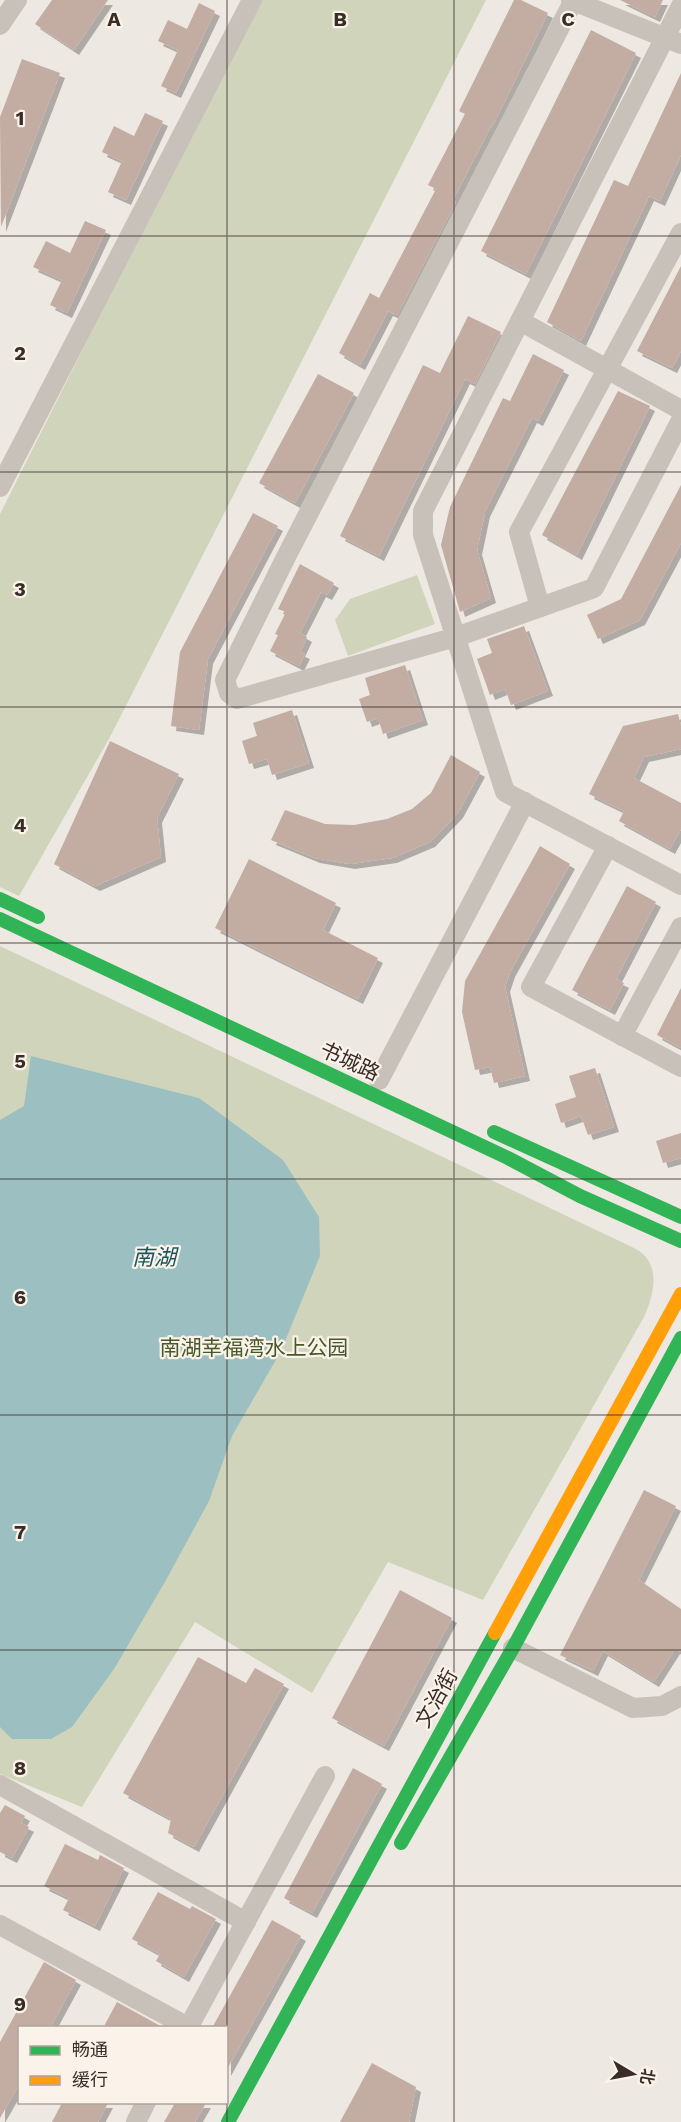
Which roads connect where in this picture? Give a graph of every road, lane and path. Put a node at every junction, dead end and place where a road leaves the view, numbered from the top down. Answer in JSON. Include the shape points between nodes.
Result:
{"nodes":[{"id":1,"x":17,"y":0,"type":"edge"},
{"id":2,"x":252,"y":0,"type":"edge"},
{"id":3,"x":572,"y":0,"type":"edge"},
{"id":4,"x":681,"y":6,"type":"edge"},
{"id":5,"x":0,"y":25,"type":"edge"},
{"id":6,"x":673,"y":41,"type":"edge"},
{"id":7,"x":681,"y":233,"type":"edge"},
{"id":8,"x":520,"y":321,"type":"junction"},
{"id":9,"x":607,"y":369,"type":"junction"},
{"id":10,"x":681,"y":410,"type":"edge"},
{"id":11,"x":681,"y":420,"type":"edge"},
{"id":12,"x":0,"y":488,"type":"edge"},
{"id":13,"x":540,"y":607,"type":"junction"},
{"id":14,"x":456,"y":637,"type":"junction"},
{"id":15,"x":525,"y":802,"type":"junction"},
{"id":16,"x":609,"y":846,"type":"junction"},
{"id":17,"x":681,"y":885,"type":"edge"},
{"id":18,"x":0,"y":899,"type":"edge"},
{"id":19,"x":0,"y":919,"type":"edge"},
{"id":20,"x":53,"y":924,"type":"dead end"},
{"id":21,"x":681,"y":927,"type":"edge"},
{"id":22,"x":622,"y":1036,"type":"junction"},
{"id":23,"x":681,"y":1067,"type":"edge"},
{"id":24,"x":380,"y":1080,"type":"dead end"},
{"id":25,"x":477,"y":1124,"type":"dead end"},
{"id":26,"x":681,"y":1217,"type":"edge"},
{"id":27,"x":681,"y":1241,"type":"edge"},
{"id":28,"x":681,"y":1294,"type":"edge"},
{"id":29,"x":681,"y":1338,"type":"edge"},
{"id":30,"x":513,"y":1648,"type":"junction"},
{"id":31,"x":681,"y":1696,"type":"edge"},
{"id":32,"x":326,"y":1776,"type":"dead end"},
{"id":33,"x":0,"y":1785,"type":"edge"},
{"id":34,"x":396,"y":1853,"type":"dead end"},
{"id":35,"x":246,"y":1922,"type":"junction"},
{"id":36,"x":0,"y":1925,"type":"edge"},
{"id":37,"x":186,"y":2026,"type":"edge"},
{"id":38,"x":189,"y":2026,"type":"edge"},
{"id":39,"x":145,"y":2104,"type":"edge"},
{"id":40,"x":136,"y":2122,"type":"edge"},
{"id":41,"x":228,"y":2122,"type":"edge"}],
"edges":[{"from":1,"to":5,"type":"street"},
{"from":2,"to":12,"type":"street"},
{"from":3,"to":6,"type":"street"},
{"from":3,"to":14,"type":"street","via":[[225,680],[229,693],[237,699]]},
{"from":4,"to":6,"type":"street"},
{"from":6,"to":8,"type":"street"},
{"from":7,"to":9,"type":"street"},
{"from":8,"to":9,"type":"street"},
{"from":8,"to":14,"type":"street","via":[[423,511],[423,535]]},
{"from":9,"to":10,"type":"street"},
{"from":9,"to":13,"type":"street","via":[[519,532]]},
{"from":11,"to":13,"type":"street","via":[[594,588]]},
{"from":13,"to":14,"type":"street"},
{"from":14,"to":15,"type":"street","via":[[505,792]]},
{"from":15,"to":16,"type":"street"},
{"from":15,"to":24,"type":"street"},
{"from":16,"to":17,"type":"street"},
{"from":16,"to":22,"type":"street","via":[[531,987]]},
{"from":18,"to":20,"type":"main road"},
{"from":19,"to":27,"type":"main road","name":"书城路"},
{"from":21,"to":22,"type":"street"},
{"from":22,"to":23,"type":"street"},
{"from":25,"to":26,"type":"main road"},
{"from":28,"to":41,"type":"main road","name":"文治街"},
{"from":29,"to":30,"type":"main road","name":"文治街"},
{"from":30,"to":31,"type":"street","via":[[633,1708],[662,1706]]},
{"from":30,"to":34,"type":"main road","name":"文治街"},
{"from":32,"to":35,"type":"street"},
{"from":33,"to":35,"type":"street"},
{"from":35,"to":38,"type":"street"},
{"from":36,"to":37,"type":"street"},
{"from":39,"to":40,"type":"street"}]}
